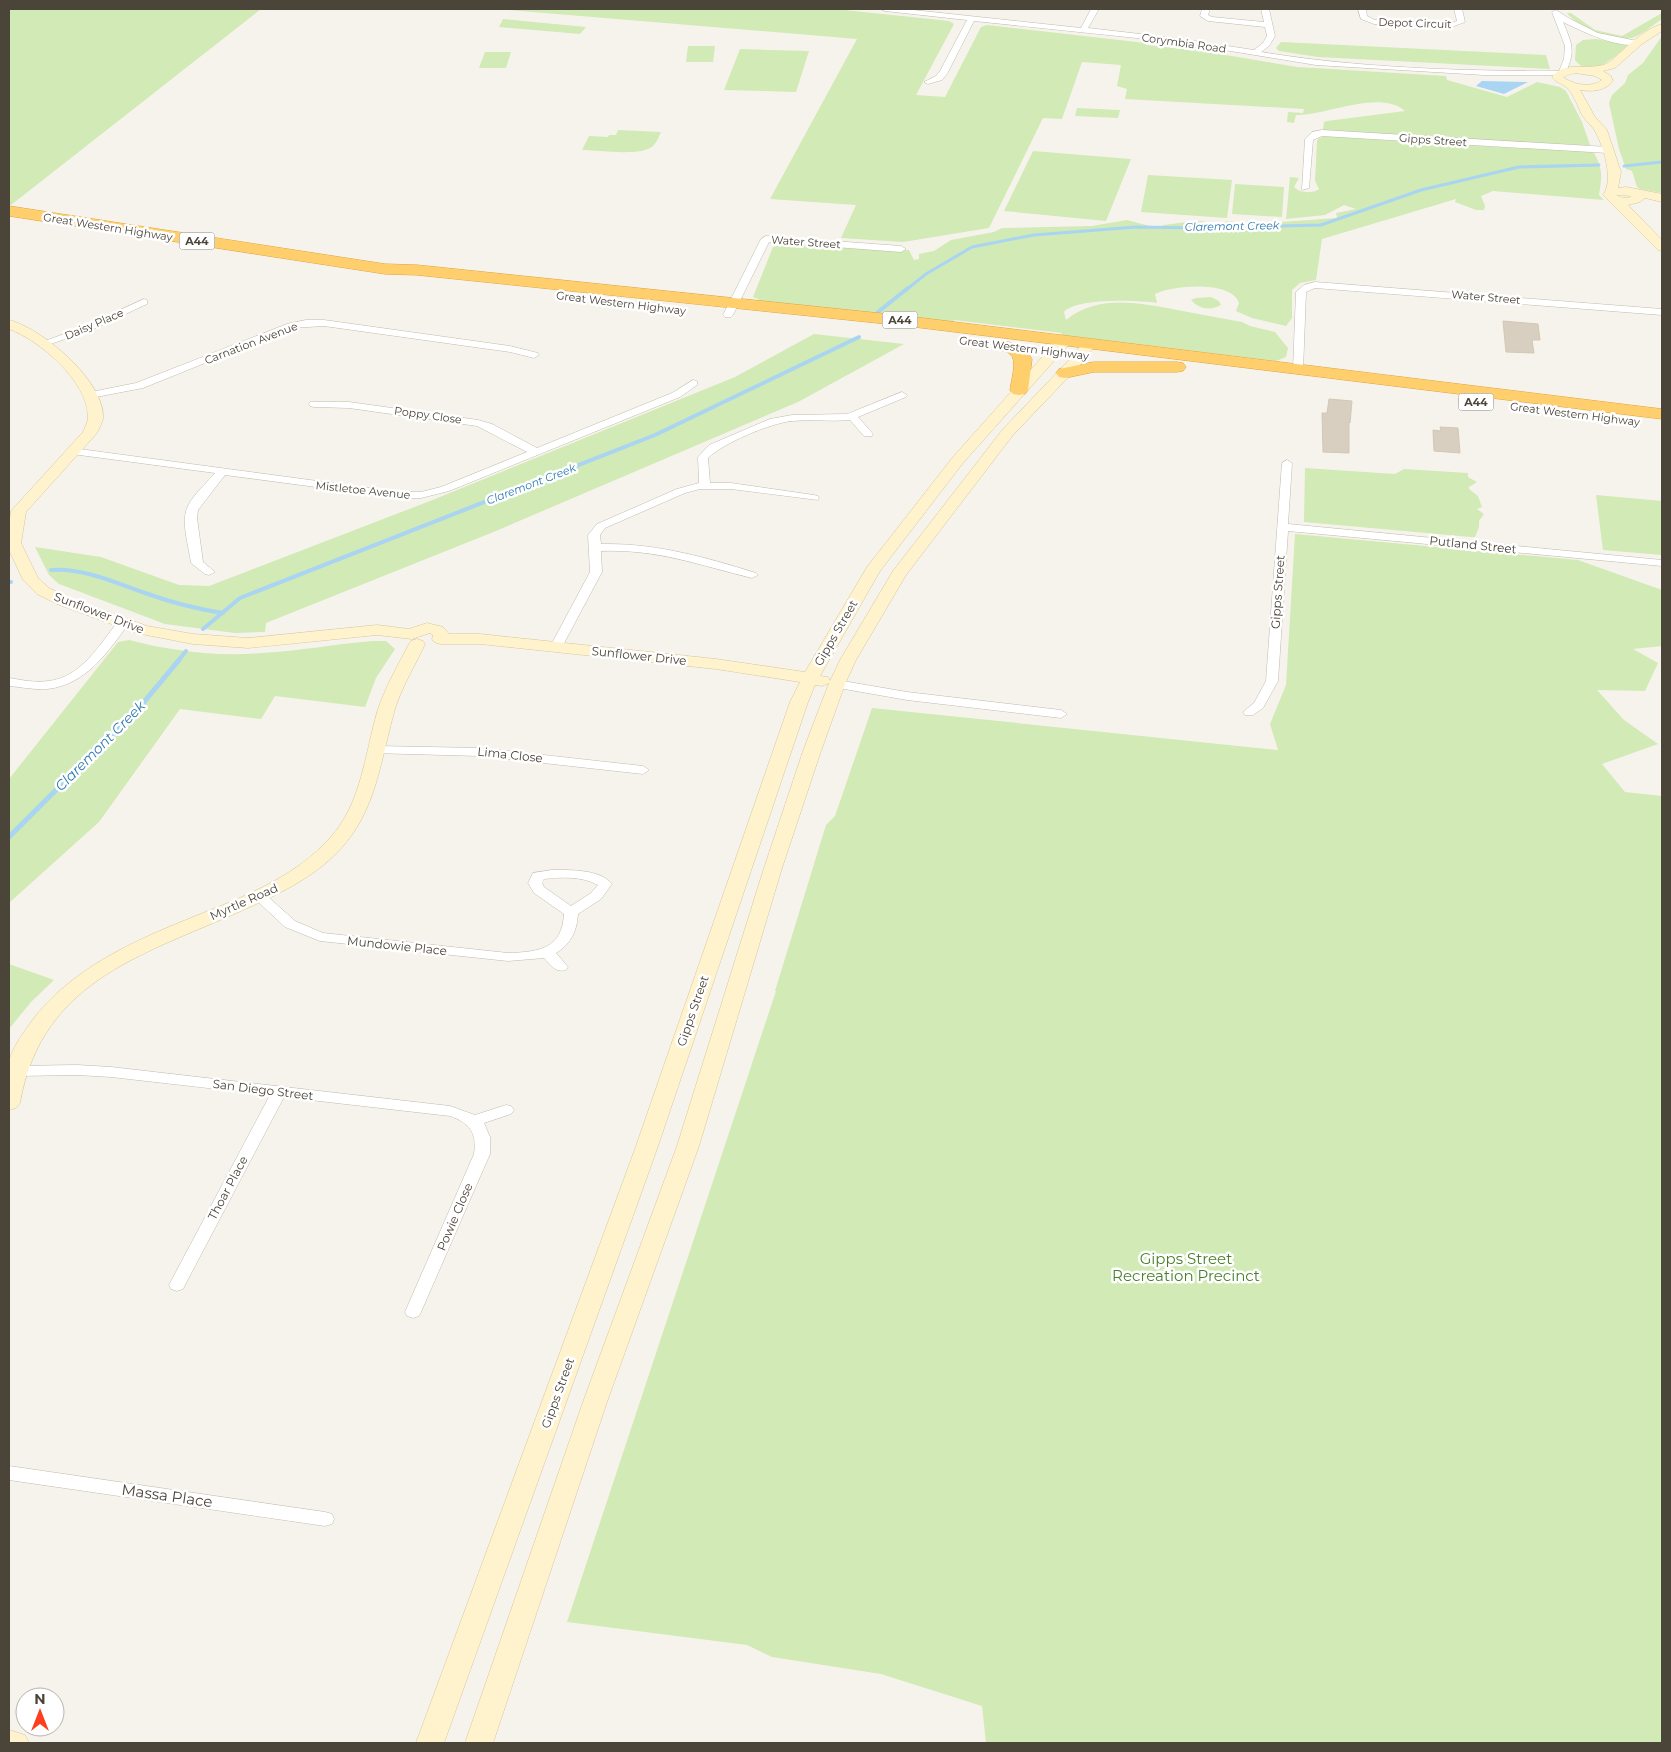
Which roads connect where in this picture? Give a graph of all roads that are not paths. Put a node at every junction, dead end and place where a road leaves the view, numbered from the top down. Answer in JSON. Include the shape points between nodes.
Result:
{"nodes":[{"id":1,"x":885,"y":9,"type":"edge"},
{"id":2,"x":1095,"y":9,"type":"edge"},
{"id":3,"x":1206,"y":9,"type":"edge"},
{"id":4,"x":1265,"y":9,"type":"edge"},
{"id":5,"x":1362,"y":9,"type":"edge"},
{"id":6,"x":1458,"y":9,"type":"edge"},
{"id":7,"x":1556,"y":12,"type":"edge"},
{"id":8,"x":972,"y":18,"type":"junction"},
{"id":9,"x":1267,"y":25,"type":"junction"},
{"id":10,"x":1083,"y":30,"type":"junction"},
{"id":11,"x":1659,"y":30,"type":"edge"},
{"id":12,"x":1599,"y":37,"type":"junction"},
{"id":13,"x":1567,"y":42,"type":"junction"},
{"id":14,"x":1638,"y":42,"type":"junction"},
{"id":15,"x":1254,"y":54,"type":"junction"},
{"id":16,"x":1637,"y":57,"type":"dead end"},
{"id":17,"x":1568,"y":59,"type":"junction"},
{"id":18,"x":1587,"y":71,"type":"junction"},
{"id":19,"x":1620,"y":72,"type":"dead end"},
{"id":20,"x":1564,"y":78,"type":"junction"},
{"id":21,"x":928,"y":82,"type":"dead end"},
{"id":22,"x":1607,"y":82,"type":"junction"},
{"id":23,"x":1601,"y":130,"type":"junction"},
{"id":24,"x":1608,"y":150,"type":"junction"},
{"id":25,"x":1615,"y":172,"type":"junction"},
{"id":26,"x":1305,"y":188,"type":"dead end"},
{"id":27,"x":1614,"y":196,"type":"junction"},
{"id":28,"x":1634,"y":196,"type":"junction"},
{"id":29,"x":1662,"y":198,"type":"edge"},
{"id":30,"x":9,"y":211,"type":"edge"},
{"id":31,"x":1635,"y":218,"type":"junction"},
{"id":32,"x":1662,"y":247,"type":"edge"},
{"id":33,"x":901,"y":249,"type":"dead end"},
{"id":34,"x":144,"y":302,"type":"dead end"},
{"id":35,"x":732,"y":309,"type":"junction"},
{"id":36,"x":1662,"y":312,"type":"edge"},
{"id":37,"x":9,"y":324,"type":"edge"},
{"id":38,"x":44,"y":343,"type":"junction"},
{"id":39,"x":1006,"y":346,"type":"junction"},
{"id":40,"x":1060,"y":346,"type":"junction"},
{"id":41,"x":1085,"y":349,"type":"junction"},
{"id":42,"x":534,"y":355,"type":"dead end"},
{"id":43,"x":1181,"y":367,"type":"junction"},
{"id":44,"x":1298,"y":370,"type":"junction"},
{"id":45,"x":1065,"y":373,"type":"junction"},
{"id":46,"x":693,"y":383,"type":"dead end"},
{"id":47,"x":1019,"y":390,"type":"junction"},
{"id":48,"x":91,"y":395,"type":"junction"},
{"id":49,"x":902,"y":395,"type":"dead end"},
{"id":50,"x":314,"y":404,"type":"dead end"},
{"id":51,"x":1662,"y":414,"type":"edge"},
{"id":52,"x":852,"y":416,"type":"junction"},
{"id":53,"x":1662,"y":425,"type":"edge"},
{"id":54,"x":868,"y":434,"type":"dead end"},
{"id":55,"x":72,"y":451,"type":"junction"},
{"id":56,"x":536,"y":452,"type":"junction"},
{"id":57,"x":1288,"y":463,"type":"dead end"},
{"id":58,"x":222,"y":472,"type":"junction"},
{"id":59,"x":705,"y":486,"type":"junction"},
{"id":60,"x":814,"y":498,"type":"dead end"},
{"id":61,"x":1283,"y":527,"type":"junction"},
{"id":62,"x":11,"y":543,"type":"edge"},
{"id":63,"x":595,"y":548,"type":"junction"},
{"id":64,"x":1662,"y":563,"type":"edge"},
{"id":65,"x":210,"y":572,"type":"dead end"},
{"id":66,"x":752,"y":575,"type":"dead end"},
{"id":67,"x":123,"y":623,"type":"junction"},
{"id":68,"x":414,"y":639,"type":"junction"},
{"id":69,"x":556,"y":647,"type":"junction"},
{"id":70,"x":810,"y":678,"type":"junction"},
{"id":71,"x":10,"y":683,"type":"edge"},
{"id":72,"x":837,"y":684,"type":"junction"},
{"id":73,"x":1248,"y":712,"type":"dead end"},
{"id":74,"x":1061,"y":714,"type":"dead end"},
{"id":75,"x":376,"y":750,"type":"junction"},
{"id":76,"x":643,"y":770,"type":"dead end"},
{"id":77,"x":260,"y":897,"type":"junction"},
{"id":78,"x":571,"y":912,"type":"dead end"},
{"id":79,"x":548,"y":953,"type":"junction"},
{"id":80,"x":560,"y":967,"type":"dead end"},
{"id":81,"x":16,"y":1071,"type":"junction"},
{"id":82,"x":279,"y":1092,"type":"junction"},
{"id":83,"x":9,"y":1103,"type":"edge"},
{"id":84,"x":506,"y":1110,"type":"dead end"},
{"id":85,"x":475,"y":1121,"type":"junction"},
{"id":86,"x":177,"y":1284,"type":"dead end"},
{"id":87,"x":414,"y":1312,"type":"dead end"},
{"id":88,"x":9,"y":1473,"type":"edge"},
{"id":89,"x":325,"y":1519,"type":"dead end"},
{"id":90,"x":9,"y":1742,"type":"edge"},
{"id":91,"x":15,"y":1743,"type":"edge"},
{"id":92,"x":430,"y":1743,"type":"edge"},
{"id":93,"x":478,"y":1743,"type":"edge"}],
"edges":[{"from":1,"to":8,"type":"street","name":"Corymbia Road"},
{"from":2,"to":10,"type":"street"},
{"from":3,"to":9,"type":"street","via":[[1204,16],[1212,19]]},
{"from":4,"to":9,"type":"street"},
{"from":5,"to":6,"type":"street","name":"Depot Circuit","via":[[1364,18],[1374,22],[1449,26],[1461,22]]},
{"from":7,"to":12,"type":"street","via":[[1580,29]]},
{"from":7,"to":13,"type":"street"},
{"from":8,"to":10,"type":"street","name":"Corymbia Road"},
{"from":8,"to":21,"type":"street","via":[[944,72]]},
{"from":9,"to":15,"type":"street","via":[[1271,36]]},
{"from":10,"to":15,"type":"street","name":"Corymbia Road","via":[[1175,40]]},
{"from":11,"to":14,"type":"main road"},
{"from":11,"to":16,"type":"main road"},
{"from":12,"to":13,"type":"street"},
{"from":12,"to":14,"type":"street"},
{"from":13,"to":17,"type":"street"},
{"from":14,"to":18,"type":"main road","via":[[1611,66]]},
{"from":15,"to":20,"type":"street","name":"Corymbia Road","via":[[1322,64]]},
{"from":17,"to":18,"type":"street"},
{"from":17,"to":20,"type":"street","via":[[1564,63]]},
{"from":18,"to":20,"type":"main road"},
{"from":18,"to":22,"type":"main road","via":[[1604,75]]},
{"from":19,"to":22,"type":"main road"},
{"from":20,"to":22,"type":"main road","via":[[1588,87]]},
{"from":20,"to":23,"type":"main road"},
{"from":22,"to":23,"type":"main road","via":[[1598,105],[1603,118]]},
{"from":23,"to":24,"type":"main road"},
{"from":24,"to":25,"type":"main road"},
{"from":24,"to":26,"type":"street","name":"Gipps Street","via":[[1322,133],[1309,139]]},
{"from":25,"to":27,"type":"main road","via":[[1612,180]]},
{"from":25,"to":28,"type":"main road"},
{"from":27,"to":28,"type":"main road"},
{"from":27,"to":31,"type":"main road"},
{"from":28,"to":29,"type":"main road"},
{"from":28,"to":31,"type":"main road"},
{"from":30,"to":35,"type":"highway","name":"Great Western Highway","number":"A44","via":[[465,284]]},
{"from":31,"to":32,"type":"main road"},
{"from":33,"to":35,"type":"street","name":"Water Street","via":[[766,239]]},
{"from":34,"to":38,"type":"street","name":"Daisy Place","via":[[84,330]]},
{"from":35,"to":39,"type":"highway","name":"Great Western Highway","number":"A44"},
{"from":35,"to":40,"type":"highway","name":"Great Western Highway","number":"A44"},
{"from":36,"to":44,"type":"street","name":"Water Street","via":[[1333,285],[1310,286],[1301,292]]},
{"from":37,"to":38,"type":"street","name":"Sunflower Drive","via":[[28,330]]},
{"from":38,"to":48,"type":"street","name":"Sunflower Drive","via":[[62,358]]},
{"from":39,"to":40,"type":"highway","name":"Great Western Highway","number":"A44"},
{"from":39,"to":47,"type":"highway","via":[[1018,352],[1023,359]]},
{"from":40,"to":41,"type":"highway","name":"Great Western Highway","number":"A44"},
{"from":40,"to":47,"type":"street","name":"Gipps Street"},
{"from":41,"to":43,"type":"highway","name":"Great Western Highway","number":"A44"},
{"from":41,"to":44,"type":"highway","name":"Great Western Highway","number":"A44"},
{"from":41,"to":45,"type":"street","name":"Gipps Street"},
{"from":42,"to":48,"type":"street","name":"Carnation Avenue","via":[[510,349],[306,323],[290,326],[139,386]]},
{"from":43,"to":45,"type":"highway","via":[[1094,368]]},
{"from":43,"to":53,"type":"highway","name":"Great Western Highway","number":"A44"},
{"from":44,"to":51,"type":"highway","name":"Great Western Highway","number":"A44"},
{"from":45,"to":72,"type":"main road","name":"Gipps Street","via":[[1008,432],[899,574]]},
{"from":46,"to":56,"type":"street","name":"Mistletoe Avenue","via":[[676,395]]},
{"from":47,"to":70,"type":"main road","name":"Gipps Street","via":[[958,460],[873,570]]},
{"from":48,"to":55,"type":"street","name":"Sunflower Drive","via":[[96,423]]},
{"from":49,"to":52,"type":"street"},
{"from":50,"to":56,"type":"street","name":"Poppy Close","via":[[349,405],[478,422]]},
{"from":52,"to":54,"type":"street"},
{"from":52,"to":59,"type":"street","via":[[780,419],[713,447],[703,457]]},
{"from":55,"to":58,"type":"street","name":"Mistletoe Avenue"},
{"from":55,"to":62,"type":"street","name":"Sunflower Drive","via":[[21,507]]},
{"from":56,"to":58,"type":"street","name":"Mistletoe Avenue","via":[[445,489],[414,496]]},
{"from":57,"to":61,"type":"street","name":"Gipps Street"},
{"from":58,"to":65,"type":"street","via":[[197,502],[191,518],[197,563]]},
{"from":59,"to":60,"type":"street","via":[[731,486]]},
{"from":59,"to":63,"type":"street","via":[[681,491],[601,526],[594,535]]},
{"from":61,"to":64,"type":"street","name":"Putland Street"},
{"from":61,"to":73,"type":"street","name":"Gipps Street","via":[[1272,681],[1259,705]]},
{"from":62,"to":67,"type":"street","name":"Sunflower Drive","via":[[31,580],[43,591]]},
{"from":63,"to":66,"type":"street","via":[[624,546],[670,551]]},
{"from":63,"to":69,"type":"street","via":[[596,572]]},
{"from":67,"to":68,"type":"street","name":"Sunflower Drive","via":[[163,635],[226,643],[377,630]]},
{"from":67,"to":71,"type":"street","via":[[87,668],[72,680],[47,685]]},
{"from":68,"to":69,"type":"main road","name":"Sunflower Drive","via":[[431,644],[440,639],[480,639]]},
{"from":68,"to":75,"type":"main road","name":"Myrtle Road"},
{"from":69,"to":70,"type":"main road","name":"Sunflower Drive","via":[[716,664]]},
{"from":70,"to":72,"type":"main road","name":"Sunflower Drive"},
{"from":70,"to":92,"type":"main road","name":"Gipps Street","via":[[766,795],[646,1149]]},
{"from":72,"to":74,"type":"street","via":[[907,696]]},
{"from":72,"to":93,"type":"main road","name":"Gipps Street","via":[[773,868],[688,1146],[594,1402]]},
{"from":75,"to":76,"type":"street","name":"Lima Close","via":[[480,752]]},
{"from":75,"to":77,"type":"main road","name":"Myrtle Road","via":[[361,803],[346,831],[306,869]]},
{"from":77,"to":79,"type":"street","name":"Mundowie Place","via":[[290,924],[320,937],[508,957]]},
{"from":77,"to":81,"type":"main road","name":"Myrtle Road","via":[[138,948],[89,977],[67,995],[43,1022],[27,1044]]},
{"from":78,"to":79,"type":"street","via":[[568,932]]},
{"from":79,"to":80,"type":"street"},
{"from":81,"to":82,"type":"street","name":"San Diego Street","via":[[111,1072]]},
{"from":81,"to":83,"type":"main road","name":"Myrtle Road"},
{"from":82,"to":85,"type":"street","name":"San Diego Street","via":[[450,1111]]},
{"from":82,"to":86,"type":"street","name":"Thoar Place"},
{"from":84,"to":85,"type":"street"},
{"from":85,"to":87,"type":"street","name":"Powie Close","via":[[482,1134],[482,1154]]},
{"from":88,"to":89,"type":"street","name":"Massa Place"},
{"from":90,"to":91,"type":"main road"}]}
